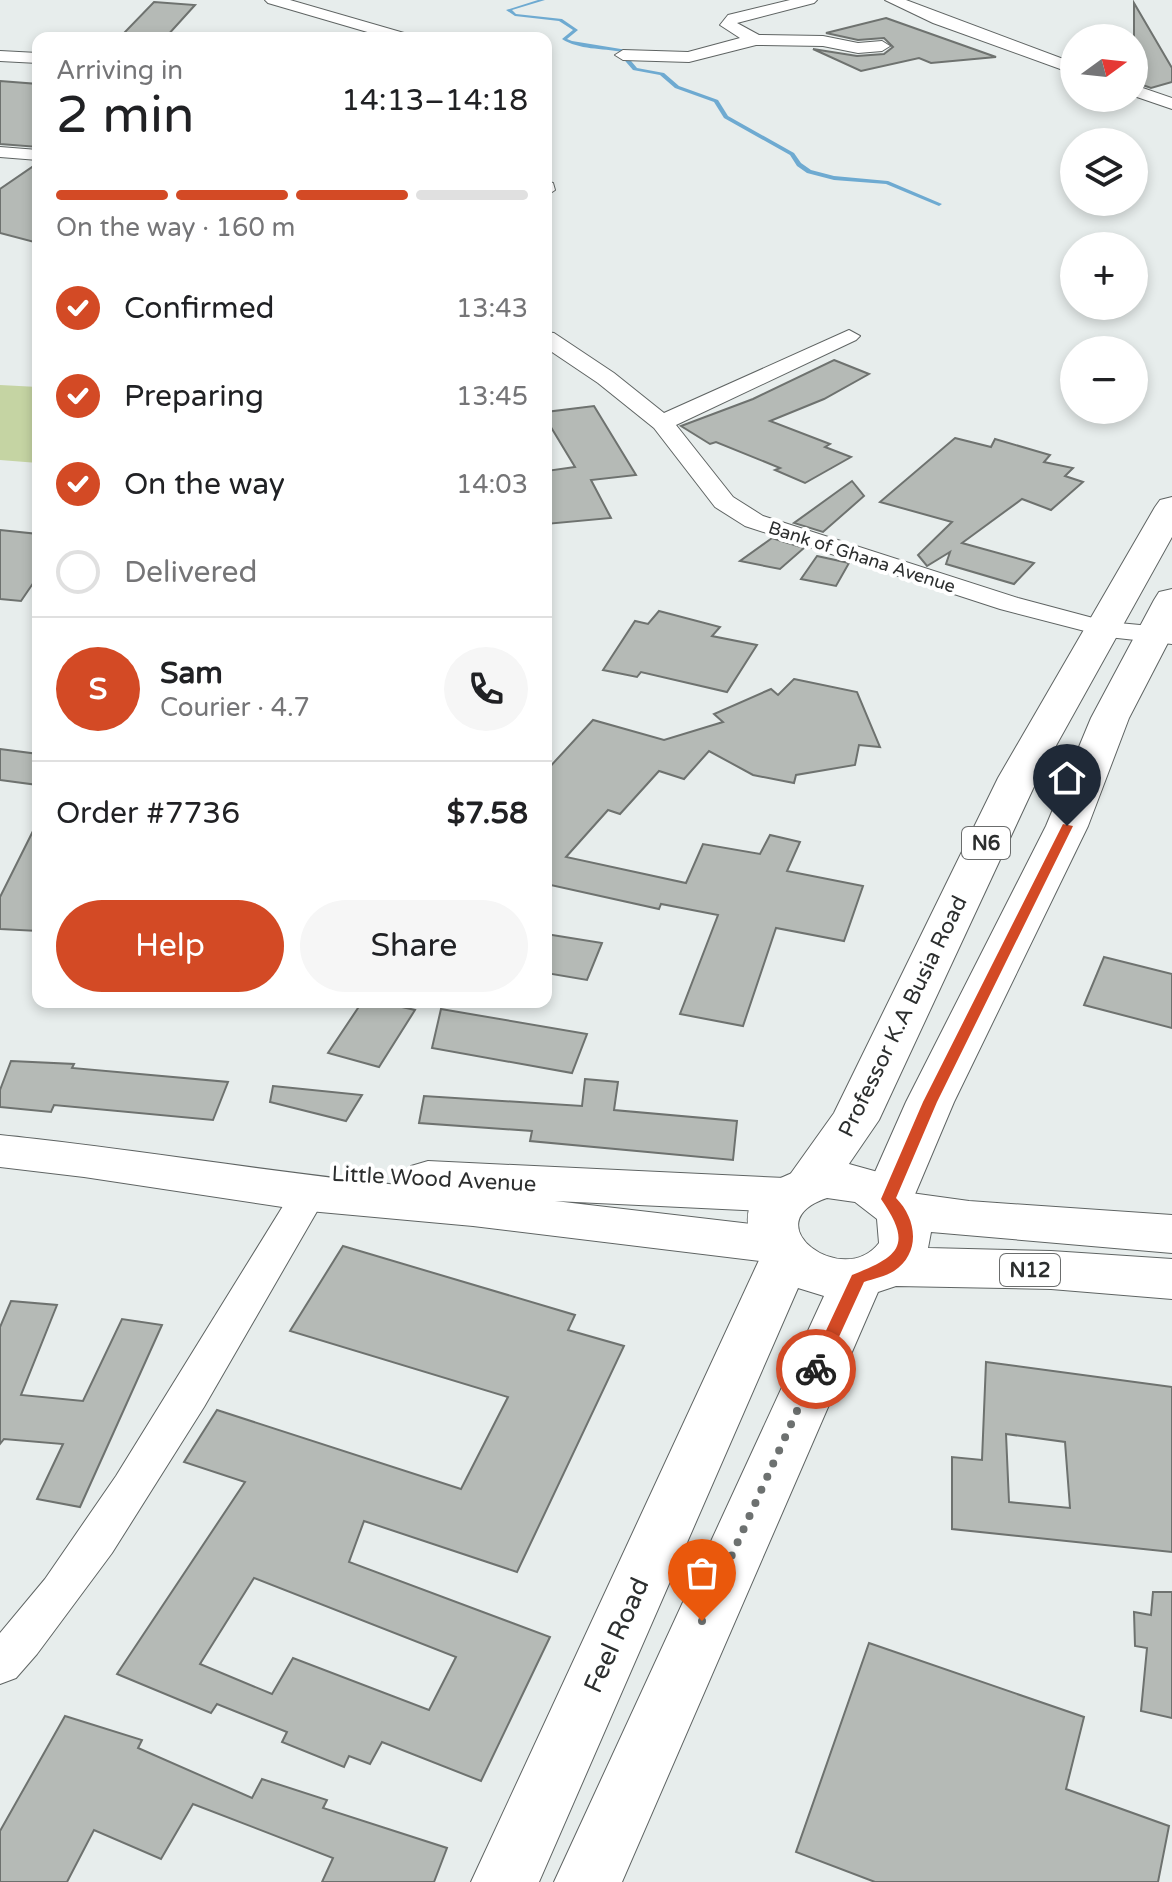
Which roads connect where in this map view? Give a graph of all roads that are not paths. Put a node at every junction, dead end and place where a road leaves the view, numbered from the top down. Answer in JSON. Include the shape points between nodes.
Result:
{"nodes":[{"id":1,"x":273,"y":0,"type":"edge"},
{"id":2,"x":809,"y":0,"type":"edge"},
{"id":3,"x":893,"y":0,"type":"edge"},
{"id":4,"x":384,"y":32,"type":"edge"},
{"id":5,"x":756,"y":40,"type":"junction"},
{"id":6,"x":882,"y":46,"type":"dead end"},
{"id":7,"x":623,"y":55,"type":"dead end"},
{"id":8,"x":0,"y":56,"type":"edge"},
{"id":9,"x":32,"y":58,"type":"edge"},
{"id":10,"x":1060,"y":64,"type":"edge"},
{"id":11,"x":1148,"y":95,"type":"edge"},
{"id":12,"x":1172,"y":104,"type":"edge"},
{"id":13,"x":0,"y":152,"type":"edge"},
{"id":14,"x":32,"y":155,"type":"edge"},
{"id":15,"x":849,"y":336,"type":"dead end"},
{"id":16,"x":552,"y":342,"type":"edge"},
{"id":17,"x":662,"y":423,"type":"junction"},
{"id":18,"x":1172,"y":507,"type":"edge"},
{"id":19,"x":1172,"y":600,"type":"edge"},
{"id":20,"x":1101,"y":628,"type":"junction"},
{"id":21,"x":1162,"y":636,"type":"edge"},
{"id":22,"x":0,"y":1151,"type":"edge"},
{"id":23,"x":84,"y":1160,"type":"junction"},
{"id":24,"x":797,"y":1189,"type":"junction"},
{"id":25,"x":309,"y":1194,"type":"junction"},
{"id":26,"x":893,"y":1204,"type":"junction"},
{"id":27,"x":1172,"y":1234,"type":"edge"},
{"id":28,"x":781,"y":1251,"type":"junction"},
{"id":29,"x":873,"y":1273,"type":"junction"},
{"id":30,"x":1172,"y":1279,"type":"edge"},
{"id":31,"x":0,"y":1664,"type":"edge"},
{"id":32,"x":505,"y":1882,"type":"edge"},
{"id":33,"x":588,"y":1882,"type":"edge"}],
"edges":[{"from":1,"to":4,"type":"street"},
{"from":2,"to":5,"type":"street","via":[[733,18],[728,25]]},
{"from":3,"to":10,"type":"street"},
{"from":5,"to":6,"type":"street"},
{"from":5,"to":7,"type":"street","via":[[689,57]]},
{"from":8,"to":9,"type":"street"},
{"from":11,"to":12,"type":"street"},
{"from":13,"to":14,"type":"street"},
{"from":15,"to":17,"type":"street"},
{"from":16,"to":17,"type":"street","name":"Bank of Ghana Avenue"},
{"from":17,"to":20,"type":"street","name":"Bank of Ghana Avenue","via":[[724,502],[754,521],[969,592]]},
{"from":18,"to":20,"type":"main road","name":"Professor K.A Busia Road","number":"N6"},
{"from":19,"to":21,"type":"main road"},
{"from":20,"to":21,"type":"street","name":"Bank of Ghana Avenue"},
{"from":20,"to":24,"type":"main road","name":"Professor K.A Busia Road","number":"N6","via":[[1018,778],[855,1120]]},
{"from":21,"to":26,"type":"main road","via":[[1110,718],[1067,826],[930,1102]]},
{"from":22,"to":23,"type":"street","name":"Little Wood Avenue"},
{"from":23,"to":24,"type":"street","name":"Little Wood Avenue","via":[[607,1189]]},
{"from":23,"to":25,"type":"street","name":"Little Wood Avenue"},
{"from":24,"to":26,"type":"main road","via":[[851,1182],[875,1190]]},
{"from":24,"to":28,"type":"main road","number":"N6","via":[[771,1219]]},
{"from":25,"to":28,"type":"street","name":"Little Wood Avenue","via":[[473,1209]]},
{"from":25,"to":31,"type":"street","via":[[99,1538],[32,1631]]},
{"from":26,"to":27,"type":"main road","number":"N12","via":[[969,1219]]},
{"from":26,"to":29,"type":"main road","via":[[906,1225],[906,1240],[900,1255]]},
{"from":28,"to":29,"type":"main road","via":[[818,1275]]},
{"from":28,"to":32,"type":"main road","name":"Feel Road","number":"N6"},
{"from":29,"to":30,"type":"main road","number":"N12","via":[[1051,1270]]},
{"from":29,"to":33,"type":"main road","via":[[665,1703]]}]}
